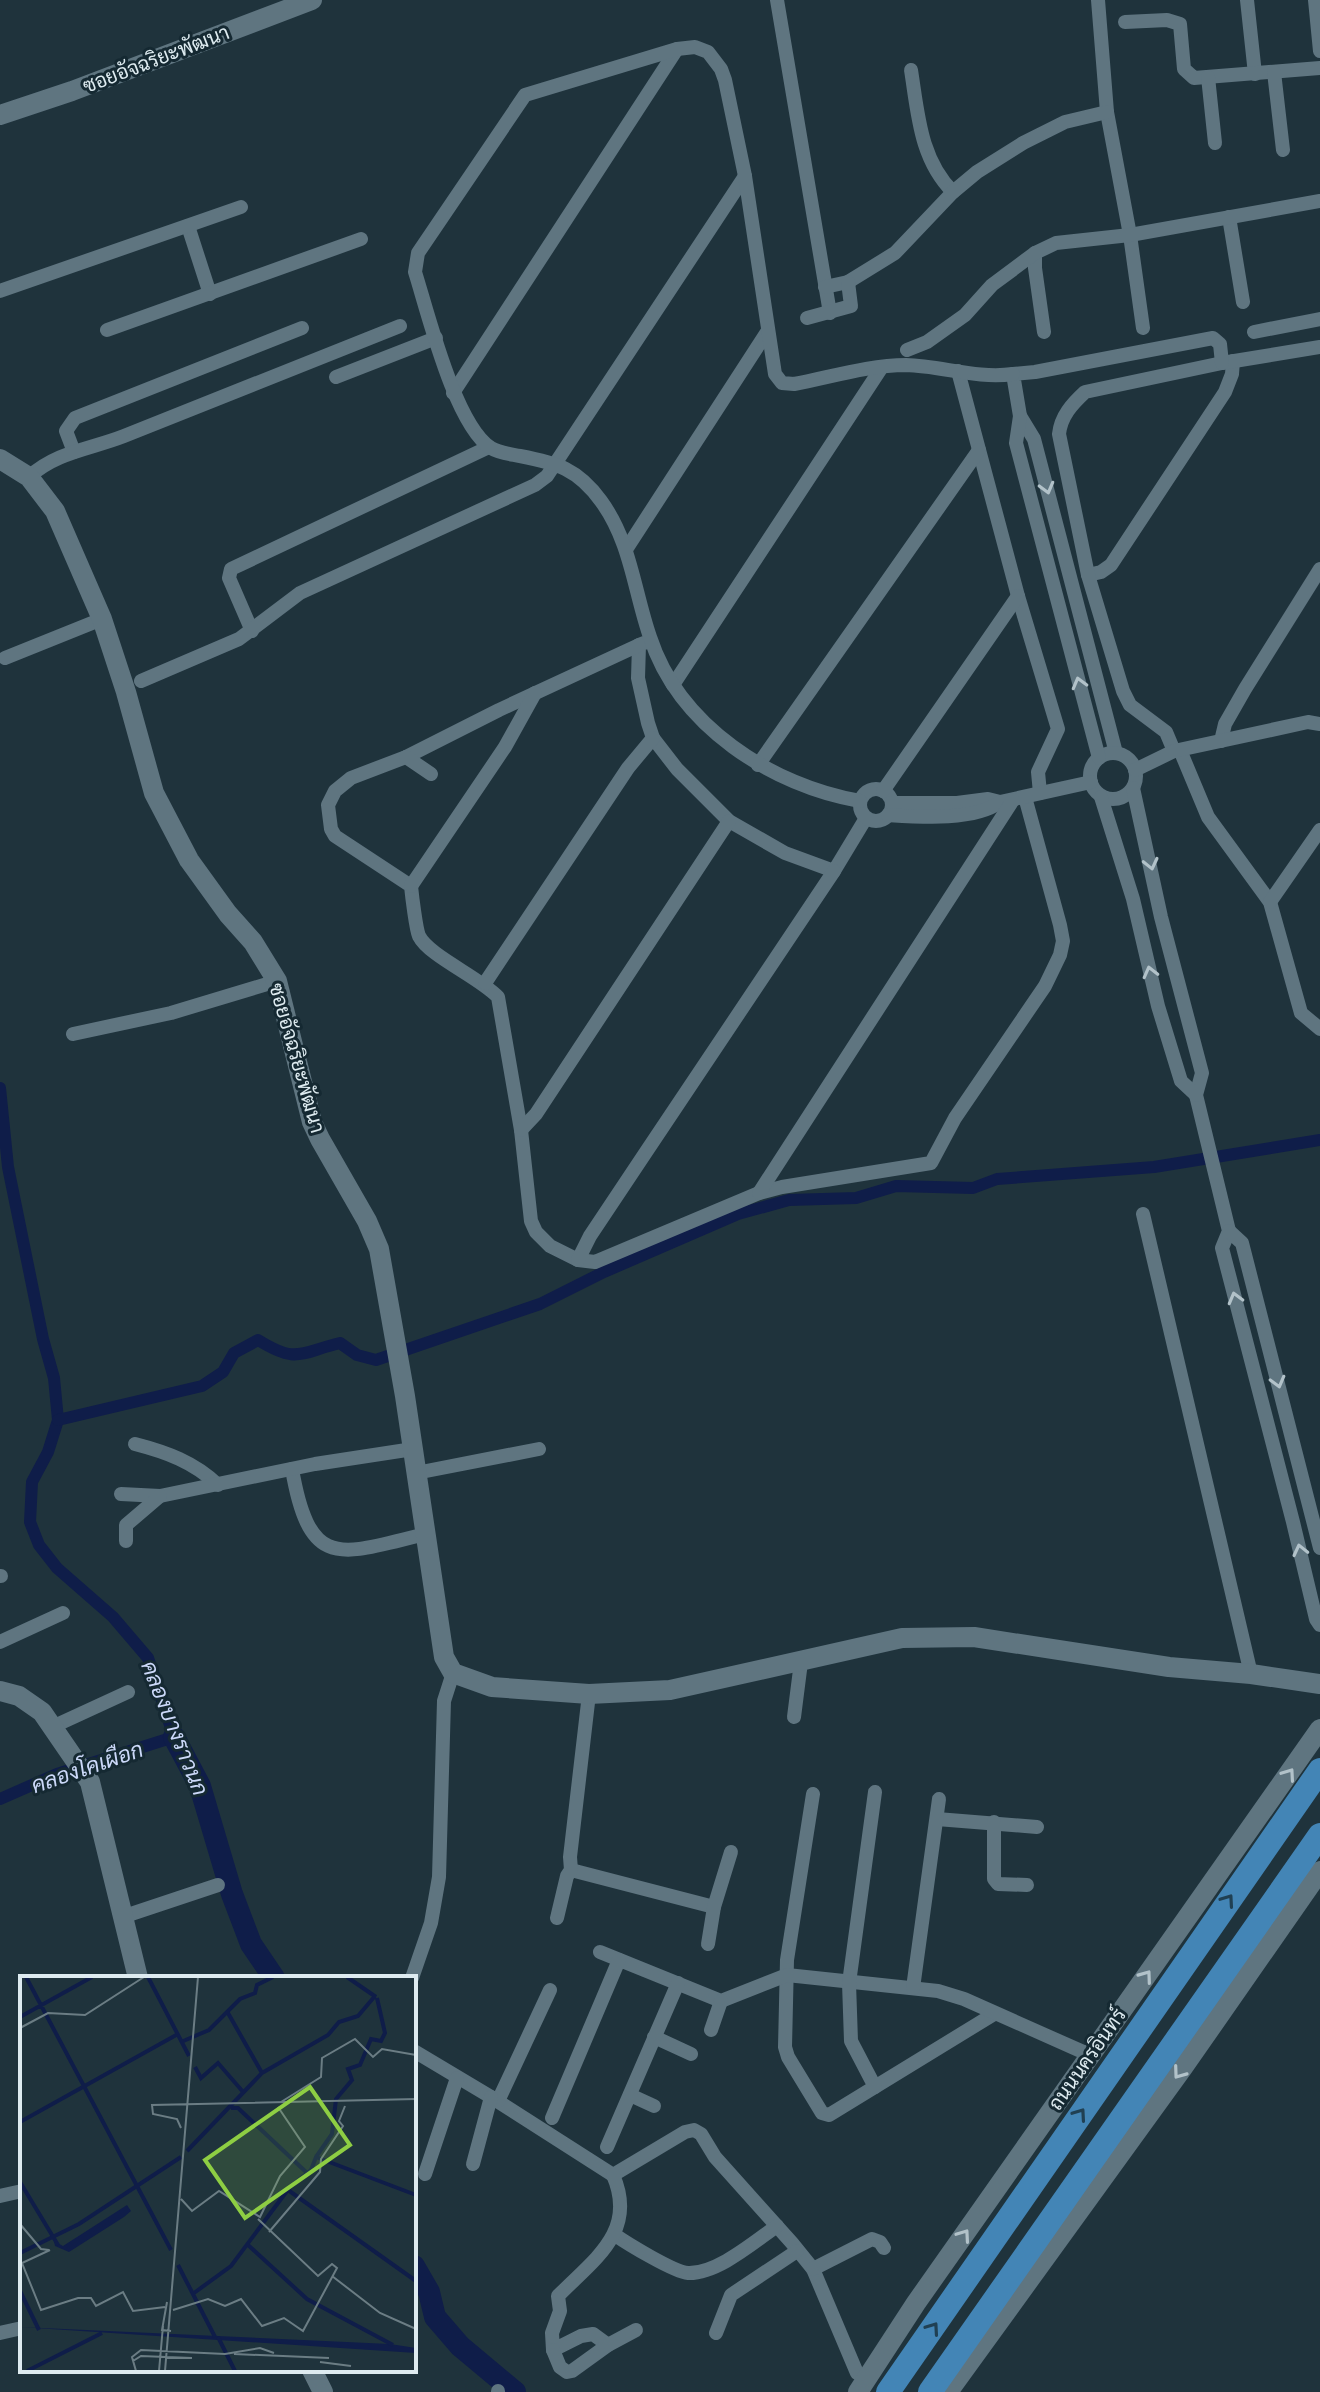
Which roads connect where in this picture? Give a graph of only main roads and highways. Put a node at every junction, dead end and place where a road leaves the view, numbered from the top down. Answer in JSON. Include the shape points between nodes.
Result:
{"nodes":[{"id":1,"x":1320,"y":1770,"type":"edge"},
{"id":2,"x":1320,"y":1835,"type":"edge"},
{"id":3,"x":888,"y":2392,"type":"edge"},
{"id":4,"x":930,"y":2392,"type":"edge"}],
"edges":[{"from":3,"to":1,"type":"main road","name":"ถนนนครอินทร์","one_way":true},
{"from":2,"to":4,"type":"main road"}]}
